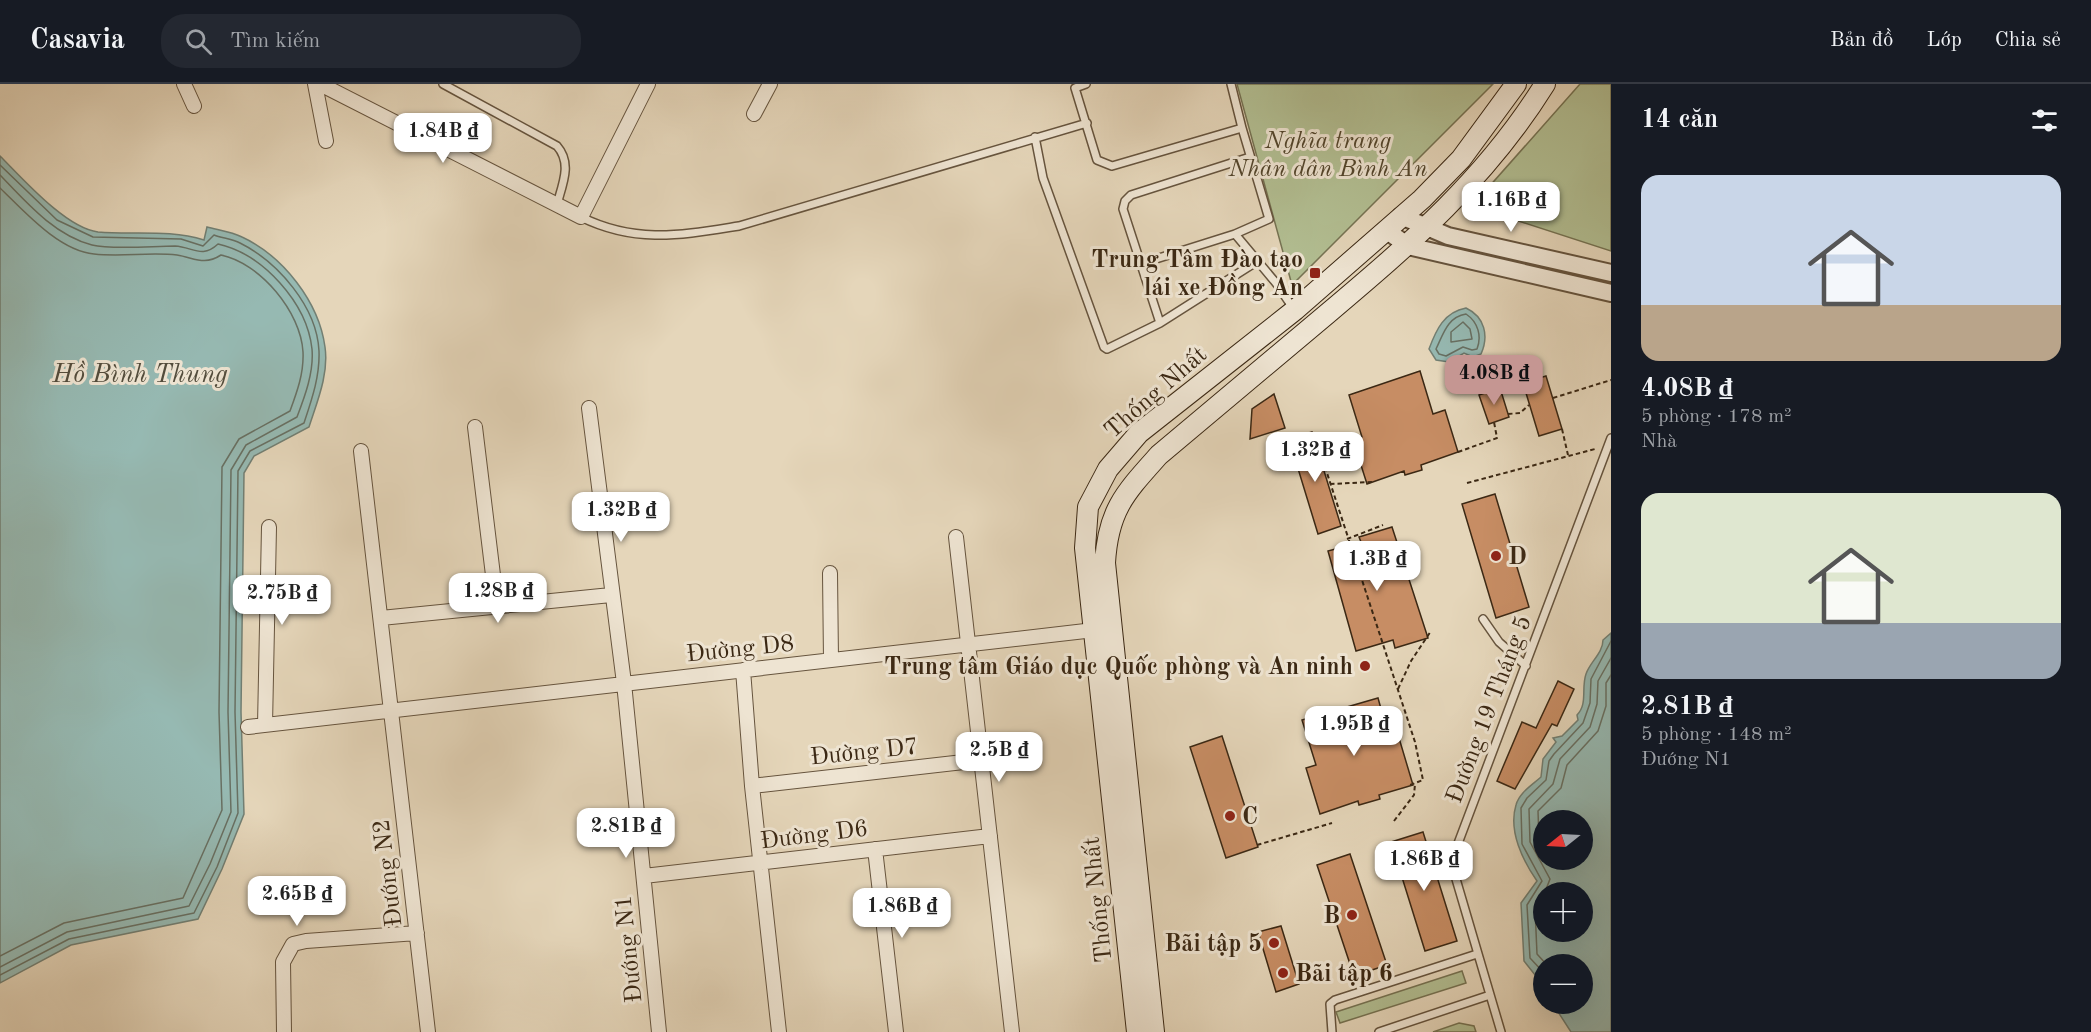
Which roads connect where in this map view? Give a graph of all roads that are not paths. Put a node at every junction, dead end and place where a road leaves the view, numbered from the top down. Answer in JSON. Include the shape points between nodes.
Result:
{"nodes":[{"id":1,"x":184,"y":84,"type":"edge"},
{"id":2,"x":315,"y":84,"type":"edge"},
{"id":3,"x":320,"y":84,"type":"edge"},
{"id":4,"x":443,"y":84,"type":"edge"},
{"id":5,"x":648,"y":84,"type":"edge"},
{"id":6,"x":770,"y":84,"type":"edge"},
{"id":7,"x":1086,"y":84,"type":"edge"},
{"id":8,"x":1231,"y":84,"type":"edge"},
{"id":9,"x":1516,"y":84,"type":"edge"},
{"id":10,"x":1545,"y":84,"type":"edge"},
{"id":11,"x":1074,"y":86,"type":"edge"},
{"id":12,"x":194,"y":106,"type":"dead end"},
{"id":13,"x":754,"y":114,"type":"dead end"},
{"id":14,"x":1087,"y":123,"type":"junction"},
{"id":15,"x":1242,"y":128,"type":"junction"},
{"id":16,"x":1035,"y":137,"type":"junction"},
{"id":17,"x":326,"y":141,"type":"dead end"},
{"id":18,"x":1251,"y":158,"type":"junction"},
{"id":19,"x":557,"y":204,"type":"junction"},
{"id":20,"x":1401,"y":216,"type":"junction"},
{"id":21,"x":581,"y":217,"type":"junction"},
{"id":22,"x":1426,"y":229,"type":"junction"},
{"id":23,"x":1386,"y":230,"type":"junction"},
{"id":24,"x":1234,"y":234,"type":"junction"},
{"id":25,"x":1408,"y":246,"type":"junction"},
{"id":26,"x":1256,"y":262,"type":"junction"},
{"id":27,"x":1140,"y":264,"type":"junction"},
{"id":28,"x":1611,"y":273,"type":"edge"},
{"id":29,"x":1611,"y":293,"type":"edge"},
{"id":30,"x":1295,"y":310,"type":"junction"},
{"id":31,"x":1160,"y":323,"type":"junction"},
{"id":32,"x":589,"y":408,"type":"dead end"},
{"id":33,"x":475,"y":427,"type":"dead end"},
{"id":34,"x":1611,"y":438,"type":"edge"},
{"id":35,"x":361,"y":451,"type":"dead end"},
{"id":36,"x":1108,"y":469,"type":"junction"},
{"id":37,"x":1131,"y":487,"type":"junction"},
{"id":38,"x":269,"y":527,"type":"dead end"},
{"id":39,"x":956,"y":537,"type":"dead end"},
{"id":40,"x":830,"y":573,"type":"dead end"},
{"id":41,"x":611,"y":595,"type":"junction"},
{"id":42,"x":497,"y":608,"type":"junction"},
{"id":43,"x":381,"y":618,"type":"junction"},
{"id":44,"x":1483,"y":619,"type":"dead end"},
{"id":45,"x":1094,"y":630,"type":"junction"},
{"id":46,"x":968,"y":645,"type":"junction"},
{"id":47,"x":831,"y":660,"type":"junction"},
{"id":48,"x":1526,"y":666,"type":"junction"},
{"id":49,"x":743,"y":670,"type":"junction"},
{"id":50,"x":624,"y":683,"type":"junction"},
{"id":51,"x":390,"y":709,"type":"junction"},
{"id":52,"x":265,"y":725,"type":"junction"},
{"id":53,"x":248,"y":727,"type":"dead end"},
{"id":54,"x":981,"y":760,"type":"junction"},
{"id":55,"x":753,"y":786,"type":"junction"},
{"id":56,"x":990,"y":836,"type":"junction"},
{"id":57,"x":875,"y":849,"type":"junction"},
{"id":58,"x":760,"y":862,"type":"junction"},
{"id":59,"x":644,"y":876,"type":"junction"},
{"id":60,"x":417,"y":933,"type":"junction"},
{"id":61,"x":1477,"y":954,"type":"junction"},
{"id":62,"x":1490,"y":995,"type":"junction"},
{"id":63,"x":284,"y":1032,"type":"edge"},
{"id":64,"x":428,"y":1032,"type":"edge"},
{"id":65,"x":659,"y":1032,"type":"edge"},
{"id":66,"x":779,"y":1032,"type":"edge"},
{"id":67,"x":896,"y":1032,"type":"edge"},
{"id":68,"x":1012,"y":1032,"type":"edge"},
{"id":69,"x":1137,"y":1032,"type":"edge"},
{"id":70,"x":1154,"y":1032,"type":"edge"},
{"id":71,"x":1332,"y":1032,"type":"edge"},
{"id":72,"x":1379,"y":1032,"type":"edge"},
{"id":73,"x":1501,"y":1032,"type":"edge"}],
"edges":[{"from":1,"to":12,"type":"street"},
{"from":2,"to":17,"type":"street"},
{"from":3,"to":19,"type":"street"},
{"from":4,"to":19,"type":"lane","via":[[557,146],[565,155],[566,172]]},
{"from":5,"to":21,"type":"street"},
{"from":6,"to":13,"type":"street"},
{"from":7,"to":11,"type":"lane"},
{"from":8,"to":15,"type":"lane"},
{"from":9,"to":20,"type":"main road","name":"Thống Nhất","via":[[1461,159]]},
{"from":10,"to":22,"type":"main road","name":"Thống Nhất","via":[[1473,182]]},
{"from":11,"to":14,"type":"lane"},
{"from":14,"to":15,"type":"lane","via":[[1097,160],[1112,166]]},
{"from":14,"to":16,"type":"lane"},
{"from":15,"to":18,"type":"lane"},
{"from":16,"to":21,"type":"lane","via":[[739,226],[685,235],[647,236],[606,229]]},
{"from":16,"to":31,"type":"lane","via":[[1043,178],[1104,347],[1112,349]]},
{"from":18,"to":24,"type":"lane","via":[[1269,219]]},
{"from":18,"to":27,"type":"lane","via":[[1131,195],[1123,209]]},
{"from":19,"to":21,"type":"street"},
{"from":20,"to":22,"type":"street"},
{"from":20,"to":23,"type":"main road","name":"Thống Nhất"},
{"from":22,"to":25,"type":"main road","name":"Thống Nhất"},
{"from":22,"to":28,"type":"street"},
{"from":23,"to":25,"type":"street"},
{"from":23,"to":30,"type":"main road","name":"Thống Nhất"},
{"from":24,"to":26,"type":"lane"},
{"from":24,"to":27,"type":"lane"},
{"from":25,"to":29,"type":"street"},
{"from":25,"to":37,"type":"main road","name":"Thống Nhất","via":[[1159,455]]},
{"from":26,"to":30,"type":"lane"},
{"from":26,"to":31,"type":"lane"},
{"from":27,"to":31,"type":"lane"},
{"from":30,"to":36,"type":"main road","name":"Thống Nhất","via":[[1140,433]]},
{"from":32,"to":41,"type":"street","name":"Đướng N1"},
{"from":33,"to":42,"type":"street"},
{"from":34,"to":48,"type":"lane","name":"Đường 19 Tháng 5"},
{"from":35,"to":43,"type":"street","name":"Đướng N2"},
{"from":36,"to":37,"type":"main road"},
{"from":36,"to":45,"type":"main road","name":"Thống Nhất","via":[[1088,507],[1085,548]]},
{"from":37,"to":70,"type":"main road","name":"Thống Nhất","via":[[1111,520],[1105,563]]},
{"from":38,"to":52,"type":"street"},
{"from":39,"to":46,"type":"street"},
{"from":40,"to":47,"type":"street"},
{"from":41,"to":42,"type":"street"},
{"from":41,"to":50,"type":"street","name":"Đướng N1"},
{"from":42,"to":43,"type":"street"},
{"from":43,"to":51,"type":"street","name":"Đướng N2"},
{"from":44,"to":48,"type":"lane"},
{"from":45,"to":46,"type":"street","name":"Đường D8"},
{"from":45,"to":69,"type":"main road","name":"Thống Nhất"},
{"from":46,"to":47,"type":"street","name":"Đường D8"},
{"from":46,"to":54,"type":"street"},
{"from":47,"to":49,"type":"street","name":"Đường D8"},
{"from":48,"to":61,"type":"lane","name":"Đường 19 Tháng 5","via":[[1451,862]]},
{"from":49,"to":50,"type":"street","name":"Đường D8"},
{"from":49,"to":55,"type":"street"},
{"from":50,"to":51,"type":"street","name":"Đường D8"},
{"from":50,"to":59,"type":"street","name":"Đướng N1"},
{"from":51,"to":52,"type":"street","name":"Đường D8"},
{"from":51,"to":60,"type":"street","name":"Đướng N2"},
{"from":52,"to":53,"type":"street","name":"Đường D8"},
{"from":54,"to":55,"type":"street","name":"Đường D7"},
{"from":54,"to":56,"type":"street"},
{"from":55,"to":58,"type":"street"},
{"from":56,"to":57,"type":"street","name":"Đường D6"},
{"from":56,"to":68,"type":"street"},
{"from":57,"to":58,"type":"street","name":"Đường D6"},
{"from":57,"to":67,"type":"street"},
{"from":58,"to":59,"type":"street","name":"Đường D6"},
{"from":58,"to":66,"type":"street"},
{"from":59,"to":65,"type":"street","name":"Đướng N1"},
{"from":60,"to":63,"type":"street","via":[[293,944],[283,962]]},
{"from":60,"to":64,"type":"street","name":"Đướng N2"},
{"from":61,"to":62,"type":"lane","name":"Đường 19 Tháng 5"},
{"from":61,"to":71,"type":"lane","via":[[1335,1000],[1330,1004]]},
{"from":62,"to":72,"type":"lane"},
{"from":62,"to":73,"type":"lane","name":"Đường 19 Tháng 5"}]}
